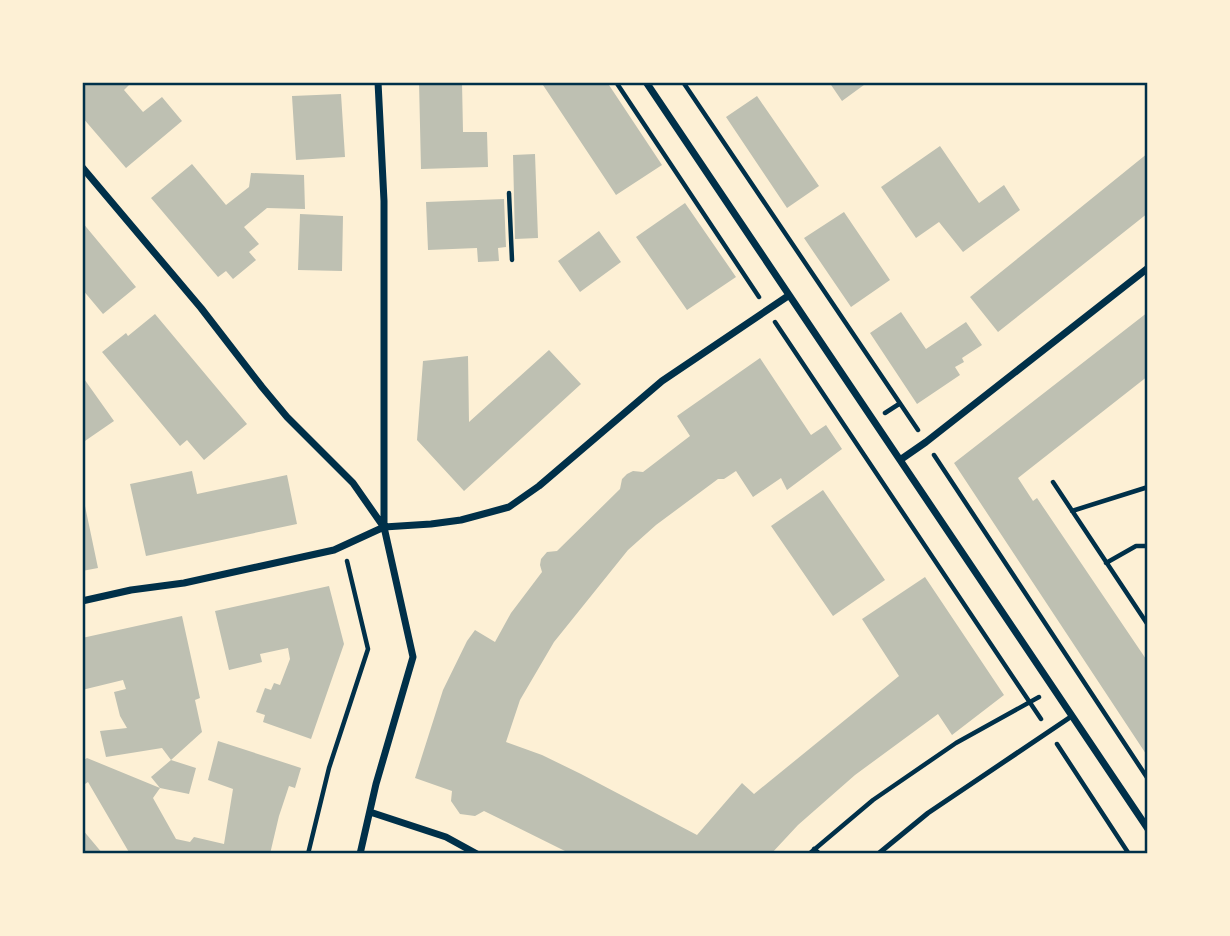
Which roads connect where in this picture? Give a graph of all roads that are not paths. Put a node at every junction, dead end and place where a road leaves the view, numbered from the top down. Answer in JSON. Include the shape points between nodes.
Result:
{"nodes":[{"id":1,"x":378,"y":82,"type":"edge"},
{"id":2,"x":646,"y":82,"type":"edge"},
{"id":3,"x":82,"y":167,"type":"edge"},
{"id":4,"x":1148,"y":268,"type":"edge"},
{"id":5,"x":788,"y":296,"type":"junction"},
{"id":6,"x":900,"y":460,"type":"junction"},
{"id":7,"x":384,"y":527,"type":"junction"},
{"id":8,"x":82,"y":601,"type":"edge"},
{"id":9,"x":1072,"y":716,"type":"junction"},
{"id":10,"x":370,"y":812,"type":"junction"},
{"id":11,"x":1148,"y":829,"type":"edge"},
{"id":12,"x":360,"y":854,"type":"edge"},
{"id":13,"x":477,"y":854,"type":"edge"},
{"id":14,"x":878,"y":854,"type":"edge"}],
"edges":[{"from":1,"to":7,"type":"street","via":[[384,215]]},
{"from":2,"to":5,"type":"street"},
{"from":3,"to":7,"type":"street","via":[[262,387],[353,483]]},
{"from":4,"to":6,"type":"street"},
{"from":5,"to":6,"type":"street"},
{"from":5,"to":7,"type":"street","via":[[662,381],[509,507],[451,521]]},
{"from":6,"to":9,"type":"street"},
{"from":7,"to":8,"type":"street","via":[[346,546]]},
{"from":7,"to":10,"type":"street","via":[[413,657]]},
{"from":9,"to":11,"type":"street"},
{"from":9,"to":14,"type":"lane","via":[[928,813]]},
{"from":10,"to":12,"type":"street"},
{"from":10,"to":13,"type":"street","via":[[446,837]]}]}
